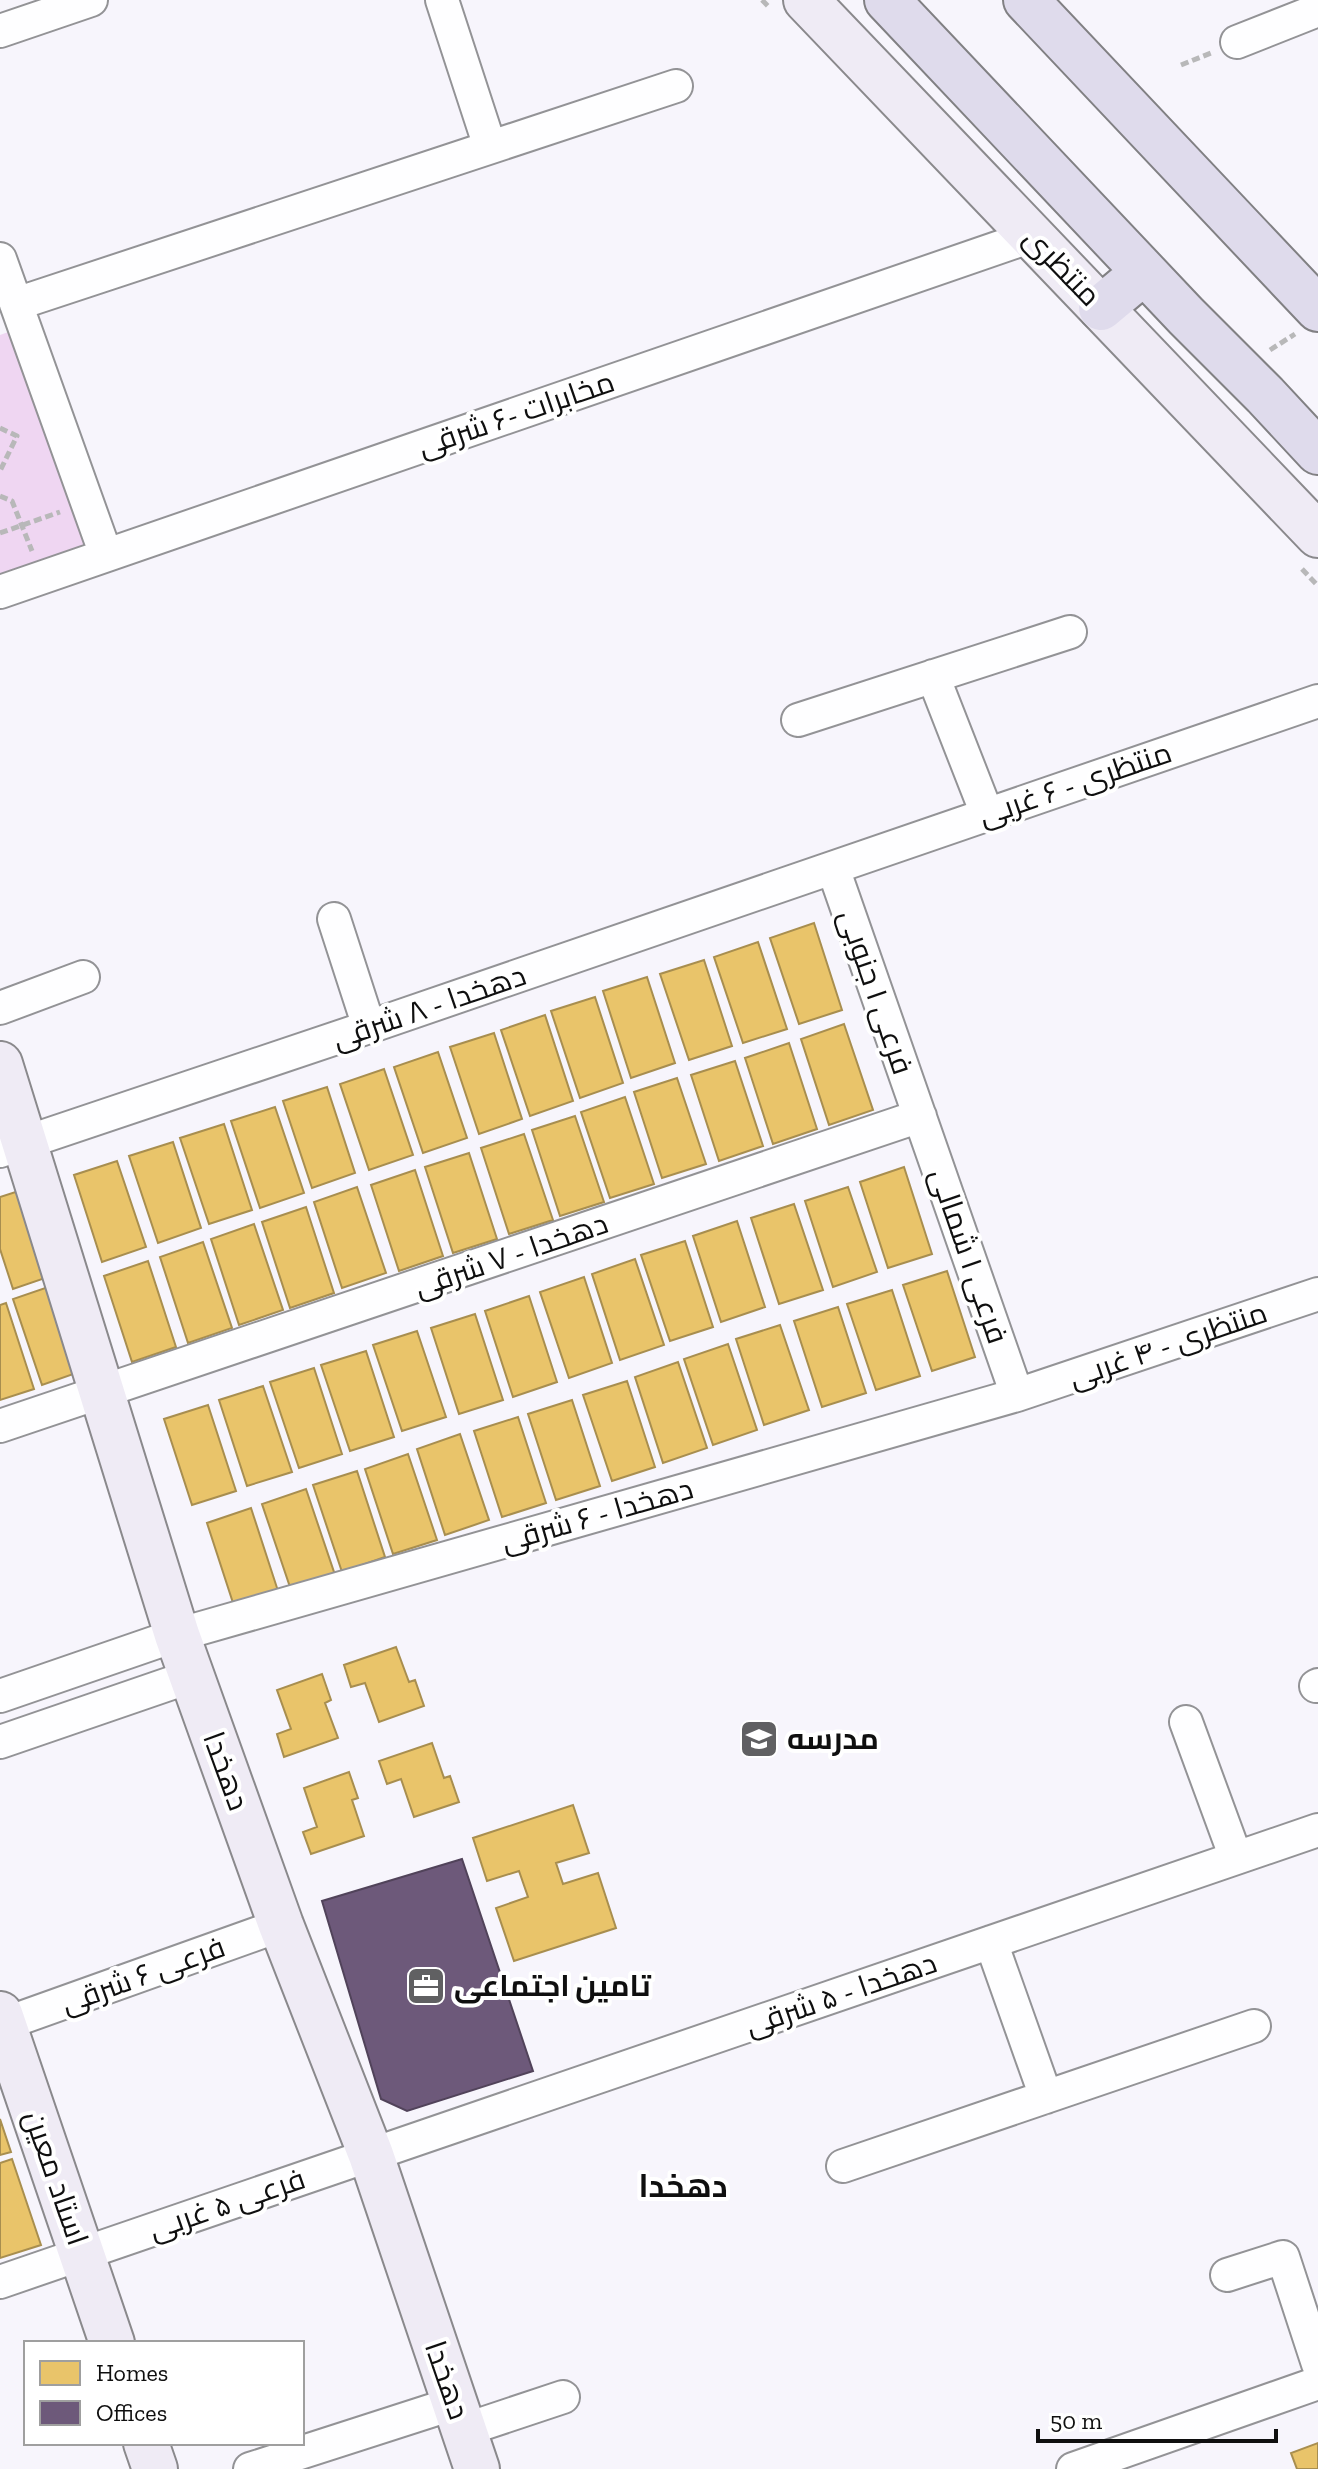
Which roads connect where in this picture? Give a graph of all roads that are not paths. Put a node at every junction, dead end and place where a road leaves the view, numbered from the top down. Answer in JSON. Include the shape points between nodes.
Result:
{"nodes":[{"id":1,"x":91,"y":0,"type":"edge"},
{"id":2,"x":442,"y":0,"type":"edge"},
{"id":3,"x":806,"y":0,"type":"edge"},
{"id":4,"x":887,"y":0,"type":"edge"},
{"id":5,"x":1026,"y":0,"type":"edge"},
{"id":6,"x":1318,"y":10,"type":"edge"},
{"id":7,"x":0,"y":31,"type":"edge"},
{"id":8,"x":1237,"y":42,"type":"dead end"},
{"id":9,"x":676,"y":86,"type":"dead end"},
{"id":10,"x":490,"y":147,"type":"junction"},
{"id":11,"x":1032,"y":236,"type":"junction"},
{"id":12,"x":0,"y":259,"type":"edge"},
{"id":13,"x":1144,"y":272,"type":"junction"},
{"id":14,"x":1101,"y":308,"type":"junction"},
{"id":15,"x":1318,"y":309,"type":"edge"},
{"id":16,"x":12,"y":314,"type":"edge"},
{"id":17,"x":1265,"y":395,"type":"junction"},
{"id":18,"x":1318,"y":424,"type":"edge"},
{"id":19,"x":1318,"y":452,"type":"edge"},
{"id":20,"x":1318,"y":535,"type":"edge"},
{"id":21,"x":106,"y":555,"type":"junction"},
{"id":22,"x":0,"y":592,"type":"edge"},
{"id":23,"x":1070,"y":632,"type":"dead end"},
{"id":24,"x":933,"y":676,"type":"junction"},
{"id":25,"x":1318,"y":701,"type":"edge"},
{"id":26,"x":798,"y":720,"type":"dead end"},
{"id":27,"x":987,"y":814,"type":"junction"},
{"id":28,"x":833,"y":868,"type":"junction"},
{"id":29,"x":334,"y":919,"type":"dead end"},
{"id":30,"x":83,"y":977,"type":"dead end"},
{"id":31,"x":0,"y":1008,"type":"edge"},
{"id":32,"x":369,"y":1027,"type":"junction"},
{"id":33,"x":0,"y":1064,"type":"edge"},
{"id":34,"x":920,"y":1116,"type":"junction"},
{"id":35,"x":12,"y":1147,"type":"edge"},
{"id":36,"x":1318,"y":1294,"type":"edge"},
{"id":37,"x":102,"y":1393,"type":"junction"},
{"id":38,"x":1017,"y":1395,"type":"junction"},
{"id":39,"x":0,"y":1426,"type":"edge"},
{"id":40,"x":177,"y":1635,"type":"junction"},
{"id":41,"x":192,"y":1676,"type":"junction"},
{"id":42,"x":0,"y":1696,"type":"edge"},
{"id":43,"x":1186,"y":1722,"type":"dead end"},
{"id":44,"x":0,"y":1742,"type":"edge"},
{"id":45,"x":1314,"y":1832,"type":"edge"},
{"id":46,"x":1236,"y":1858,"type":"junction"},
{"id":47,"x":281,"y":1925,"type":"junction"},
{"id":48,"x":991,"y":1942,"type":"junction"},
{"id":49,"x":2,"y":2019,"type":"edge"},
{"id":50,"x":1254,"y":2026,"type":"dead end"},
{"id":51,"x":1046,"y":2097,"type":"junction"},
{"id":52,"x":371,"y":2155,"type":"junction"},
{"id":53,"x":843,"y":2166,"type":"dead end"},
{"id":54,"x":82,"y":2254,"type":"junction"},
{"id":55,"x":1227,"y":2275,"type":"dead end"},
{"id":56,"x":0,"y":2282,"type":"edge"},
{"id":57,"x":111,"y":2341,"type":"edge"},
{"id":58,"x":1318,"y":2364,"type":"edge"},
{"id":59,"x":1318,"y":2383,"type":"edge"},
{"id":60,"x":563,"y":2397,"type":"dead end"},
{"id":61,"x":465,"y":2434,"type":"edge"},
{"id":62,"x":147,"y":2445,"type":"edge"},
{"id":63,"x":155,"y":2469,"type":"edge"},
{"id":64,"x":250,"y":2469,"type":"edge"},
{"id":65,"x":1073,"y":2469,"type":"edge"}],
"edges":[{"from":1,"to":7,"type":"street"},
{"from":2,"to":10,"type":"street"},
{"from":3,"to":11,"type":"street","name":"منتظری"},
{"from":4,"to":13,"type":"main road","name":"منتظری"},
{"from":5,"to":15,"type":"main road"},
{"from":6,"to":8,"type":"street"},
{"from":9,"to":10,"type":"street"},
{"from":10,"to":16,"type":"street"},
{"from":11,"to":14,"type":"street","name":"منتظری"},
{"from":11,"to":21,"type":"street","name":"مخابرات -۶ شرقی"},
{"from":12,"to":16,"type":"street"},
{"from":13,"to":14,"type":"main road"},
{"from":13,"to":17,"type":"main road","name":"منتظری"},
{"from":14,"to":20,"type":"street","name":"منتظری"},
{"from":16,"to":21,"type":"street"},
{"from":17,"to":18,"type":"main road"},
{"from":17,"to":19,"type":"main road","name":"منتظری"},
{"from":21,"to":22,"type":"street","name":"مخابرات -۶ شرقی"},
{"from":23,"to":24,"type":"street"},
{"from":24,"to":26,"type":"street"},
{"from":24,"to":27,"type":"street"},
{"from":25,"to":27,"type":"street","name":"منتظری - ۶ غربی"},
{"from":27,"to":28,"type":"street","name":"منتظری - ۶ غربی"},
{"from":28,"to":32,"type":"street","name":"دهخدا - ۸ شرقی"},
{"from":28,"to":34,"type":"street","name":"فرعی ۱ جنوبی"},
{"from":29,"to":32,"type":"street"},
{"from":30,"to":31,"type":"street"},
{"from":32,"to":35,"type":"street","name":"دهخدا - ۸ شرقی"},
{"from":33,"to":35,"type":"street","name":"دهخدا"},
{"from":34,"to":37,"type":"street","name":"دهخدا - ۷ شرقی"},
{"from":34,"to":38,"type":"street","name":"فرعی ۱ شمالی"},
{"from":35,"to":37,"type":"street","name":"دهخدا"},
{"from":36,"to":38,"type":"street","name":"منتظری - ۴ غربی"},
{"from":37,"to":39,"type":"street","name":"دهخدا - ۷ شرقی"},
{"from":37,"to":40,"type":"street","name":"دهخدا"},
{"from":38,"to":40,"type":"street","name":"دهخدا - ۶ شرقی"},
{"from":40,"to":41,"type":"street","name":"دهخدا"},
{"from":40,"to":42,"type":"street","name":"دهخدا - ۶ شرقی"},
{"from":41,"to":44,"type":"street"},
{"from":41,"to":47,"type":"street","name":"دهخدا"},
{"from":43,"to":46,"type":"street"},
{"from":45,"to":46,"type":"street","name":"دهخدا - ۵ شرقی"},
{"from":46,"to":48,"type":"street","name":"دهخدا - ۵ شرقی"},
{"from":47,"to":49,"type":"street","name":"فرعی ۶ شرقی"},
{"from":47,"to":52,"type":"street","name":"دهخدا"},
{"from":48,"to":51,"type":"street"},
{"from":48,"to":52,"type":"street","name":"دهخدا - ۵ شرقی"},
{"from":49,"to":54,"type":"street","name":"استاد معین"},
{"from":50,"to":51,"type":"street"},
{"from":51,"to":53,"type":"street"},
{"from":52,"to":54,"type":"street","name":"فرعی ۵ غربی"},
{"from":52,"to":61,"type":"street","name":"دهخدا"},
{"from":54,"to":56,"type":"street","name":"فرعی ۵ غربی"},
{"from":54,"to":57,"type":"street","name":"استاد معین"},
{"from":55,"to":58,"type":"street","via":[[1283,2257]]},
{"from":59,"to":65,"type":"street"},
{"from":60,"to":61,"type":"street"},
{"from":61,"to":64,"type":"street"},
{"from":62,"to":63,"type":"street"}]}
